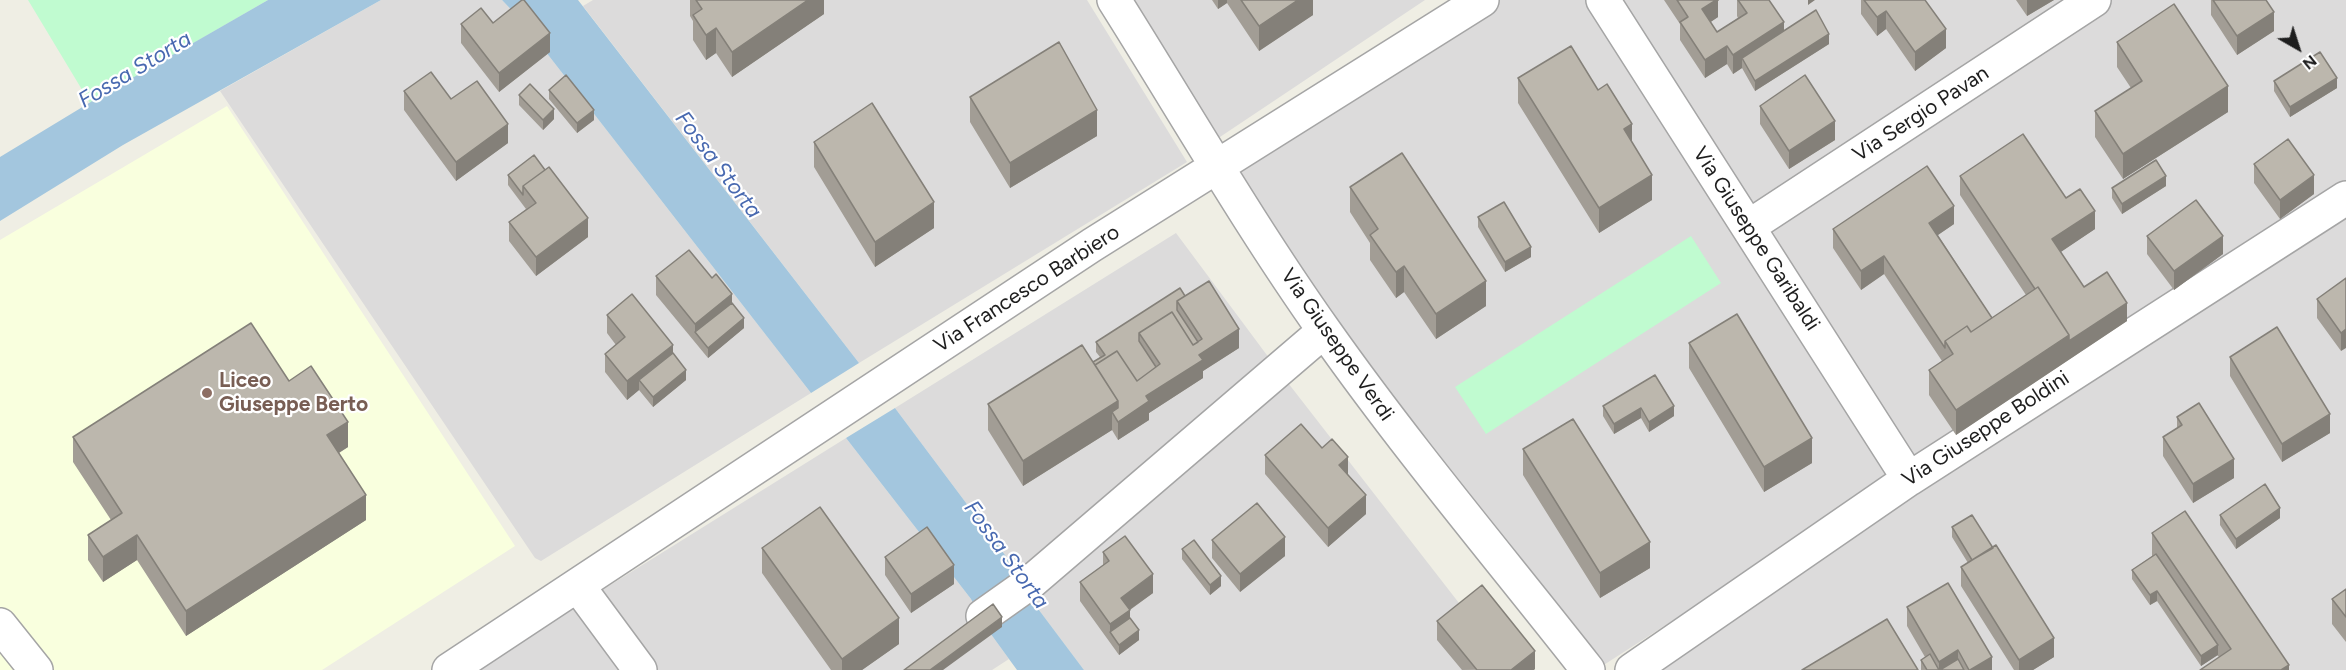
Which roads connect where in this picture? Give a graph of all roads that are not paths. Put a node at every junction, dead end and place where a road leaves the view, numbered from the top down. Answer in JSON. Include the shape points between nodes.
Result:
{"nodes":[{"id":1,"x":1114,"y":0,"type":"edge"},
{"id":2,"x":1482,"y":0,"type":"edge"},
{"id":3,"x":1603,"y":0,"type":"edge"},
{"id":4,"x":2094,"y":0,"type":"edge"},
{"id":5,"x":1217,"y":167,"type":"junction"},
{"id":6,"x":2346,"y":198,"type":"edge"},
{"id":7,"x":1748,"y":227,"type":"junction"},
{"id":8,"x":1324,"y":331,"type":"junction"},
{"id":9,"x":1909,"y":479,"type":"junction"},
{"id":10,"x":578,"y":586,"type":"junction"},
{"id":11,"x":986,"y":614,"type":"edge"},
{"id":12,"x":0,"y":625,"type":"edge"},
{"id":13,"x":36,"y":670,"type":"edge"},
{"id":14,"x":449,"y":670,"type":"edge"},
{"id":15,"x":640,"y":670,"type":"edge"},
{"id":16,"x":1588,"y":670,"type":"edge"},
{"id":17,"x":1632,"y":670,"type":"edge"}],
"edges":[{"from":1,"to":5,"type":"street","name":"Via Giuseppe Verdi"},
{"from":2,"to":5,"type":"street","name":"Via Francesco Barbiero"},
{"from":3,"to":7,"type":"street","name":"Via Giuseppe Garibaldi"},
{"from":4,"to":7,"type":"street","name":"Via Sergio Pavan"},
{"from":5,"to":8,"type":"street","name":"Via Giuseppe Verdi"},
{"from":5,"to":10,"type":"street","name":"Via Francesco Barbiero","via":[[1092,245]]},
{"from":6,"to":9,"type":"street","name":"Via Giuseppe Boldini"},
{"from":7,"to":9,"type":"street","name":"Via Giuseppe Garibaldi"},
{"from":8,"to":11,"type":"street","via":[[1031,582]]},
{"from":8,"to":16,"type":"street","name":"Via Giuseppe Verdi"},
{"from":9,"to":17,"type":"street","name":"Via Giuseppe Boldini"},
{"from":10,"to":14,"type":"street","name":"Via Francesco Barbiero"},
{"from":10,"to":15,"type":"street"},
{"from":12,"to":13,"type":"street"}]}
